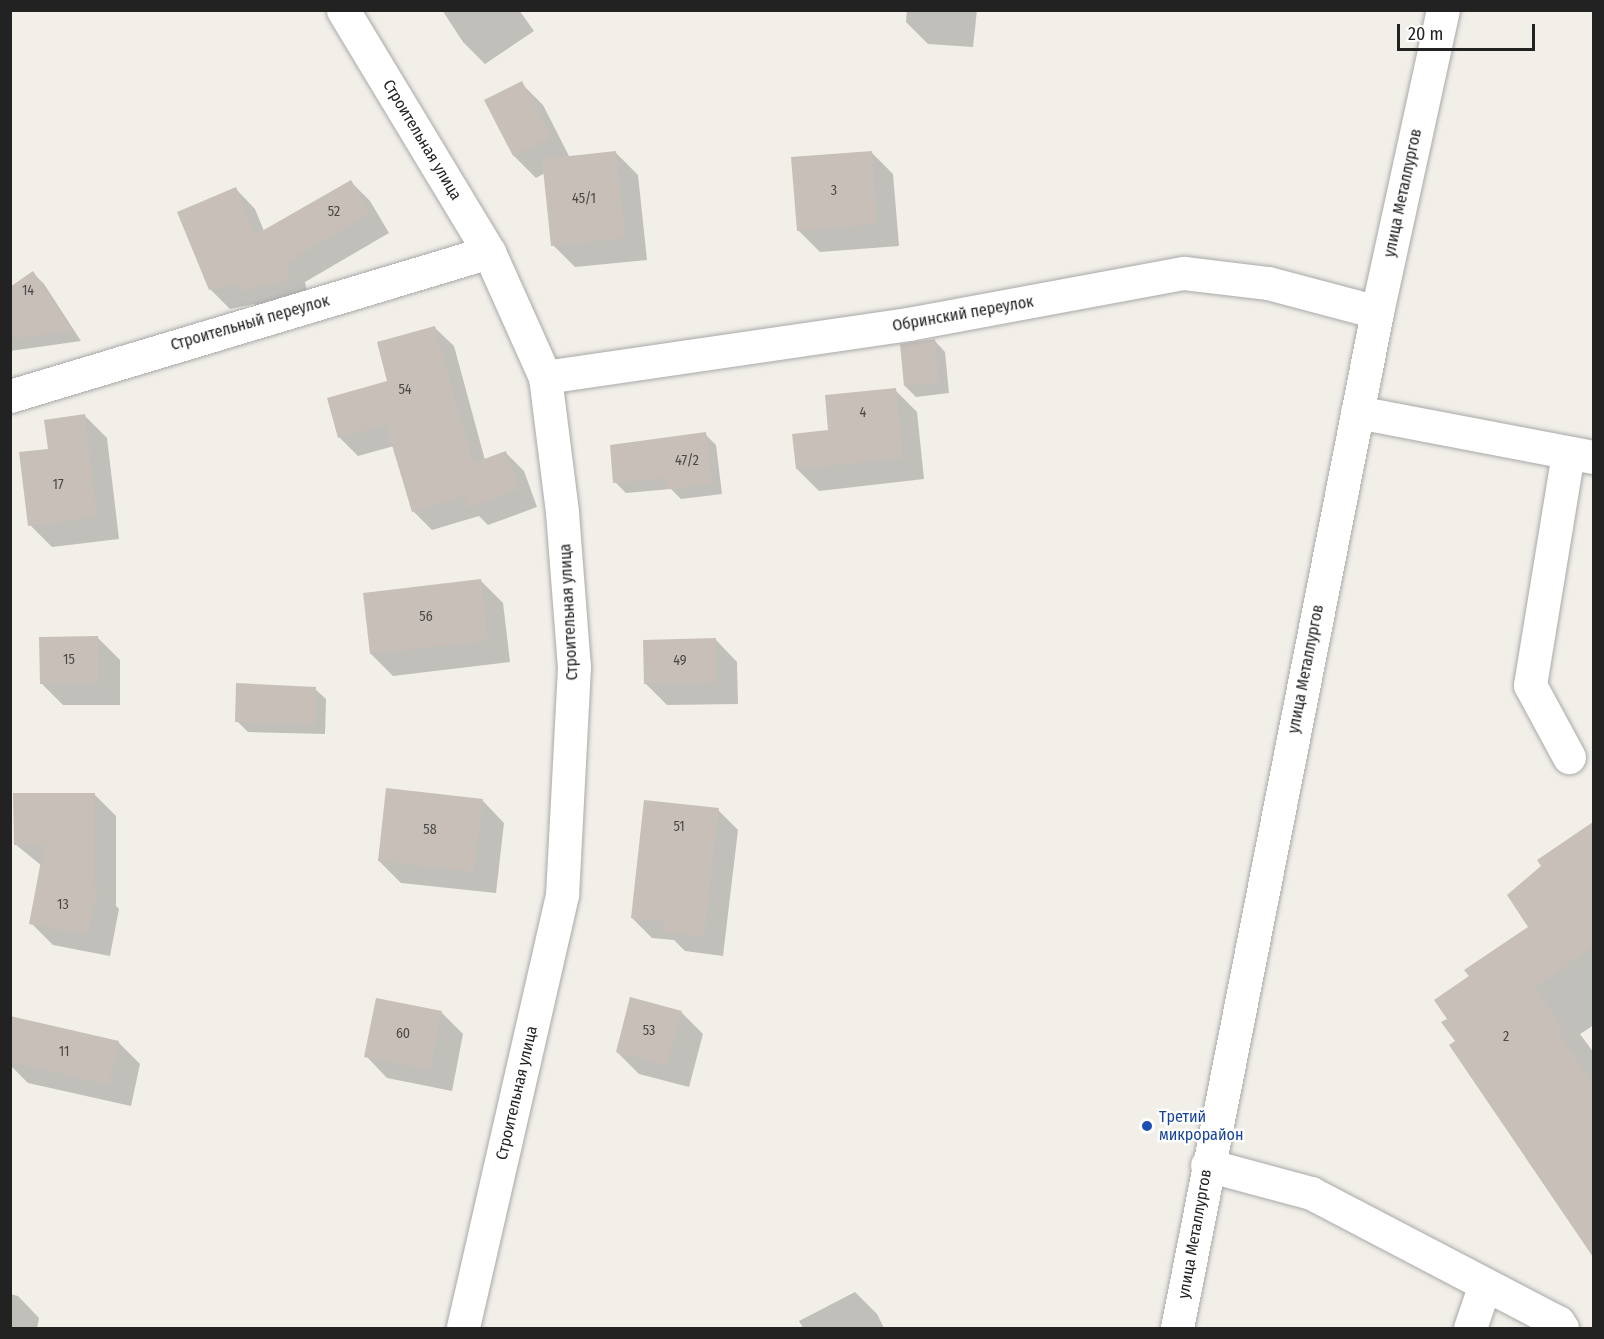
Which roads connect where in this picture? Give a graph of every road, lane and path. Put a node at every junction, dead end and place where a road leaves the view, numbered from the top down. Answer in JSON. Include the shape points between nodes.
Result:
{"nodes":[{"id":1,"x":343,"y":10,"type":"edge"},
{"id":2,"x":1443,"y":10,"type":"edge"},
{"id":3,"x":489,"y":252,"type":"junction"},
{"id":4,"x":1377,"y":312,"type":"junction"},
{"id":5,"x":546,"y":377,"type":"junction"},
{"id":6,"x":10,"y":396,"type":"edge"},
{"id":7,"x":1358,"y":412,"type":"junction"},
{"id":8,"x":1581,"y":455,"type":"edge"},
{"id":9,"x":1569,"y":757,"type":"dead end"},
{"id":10,"x":1207,"y":1165,"type":"junction"},
{"id":11,"x":1485,"y":1284,"type":"junction"},
{"id":12,"x":463,"y":1329,"type":"edge"},
{"id":13,"x":1177,"y":1329,"type":"edge"},
{"id":14,"x":1470,"y":1329,"type":"edge"},
{"id":15,"x":1562,"y":1329,"type":"edge"}],
"edges":[{"from":1,"to":3,"type":"street","name":"Строительная улица"},
{"from":2,"to":4,"type":"street","name":"улица Металлургов"},
{"from":3,"to":5,"type":"street","name":"Строительная улица"},
{"from":3,"to":6,"type":"street","name":"Строительный переулок"},
{"from":4,"to":5,"type":"street","name":"Обринский переулок","via":[[1268,283],[1184,273],[908,324]]},
{"from":4,"to":7,"type":"street","name":"улица Металлургов"},
{"from":5,"to":12,"type":"street","name":"Строительная улица","via":[[574,667],[562,896]]},
{"from":7,"to":8,"type":"street"},
{"from":7,"to":10,"type":"street","name":"улица Металлургов"},
{"from":8,"to":9,"type":"street","via":[[1530,686]]},
{"from":10,"to":11,"type":"street","via":[[1311,1193]]},
{"from":10,"to":13,"type":"street","name":"улица Металлургов"},
{"from":11,"to":14,"type":"street"},
{"from":11,"to":15,"type":"street","via":[[1558,1322]]}]}
